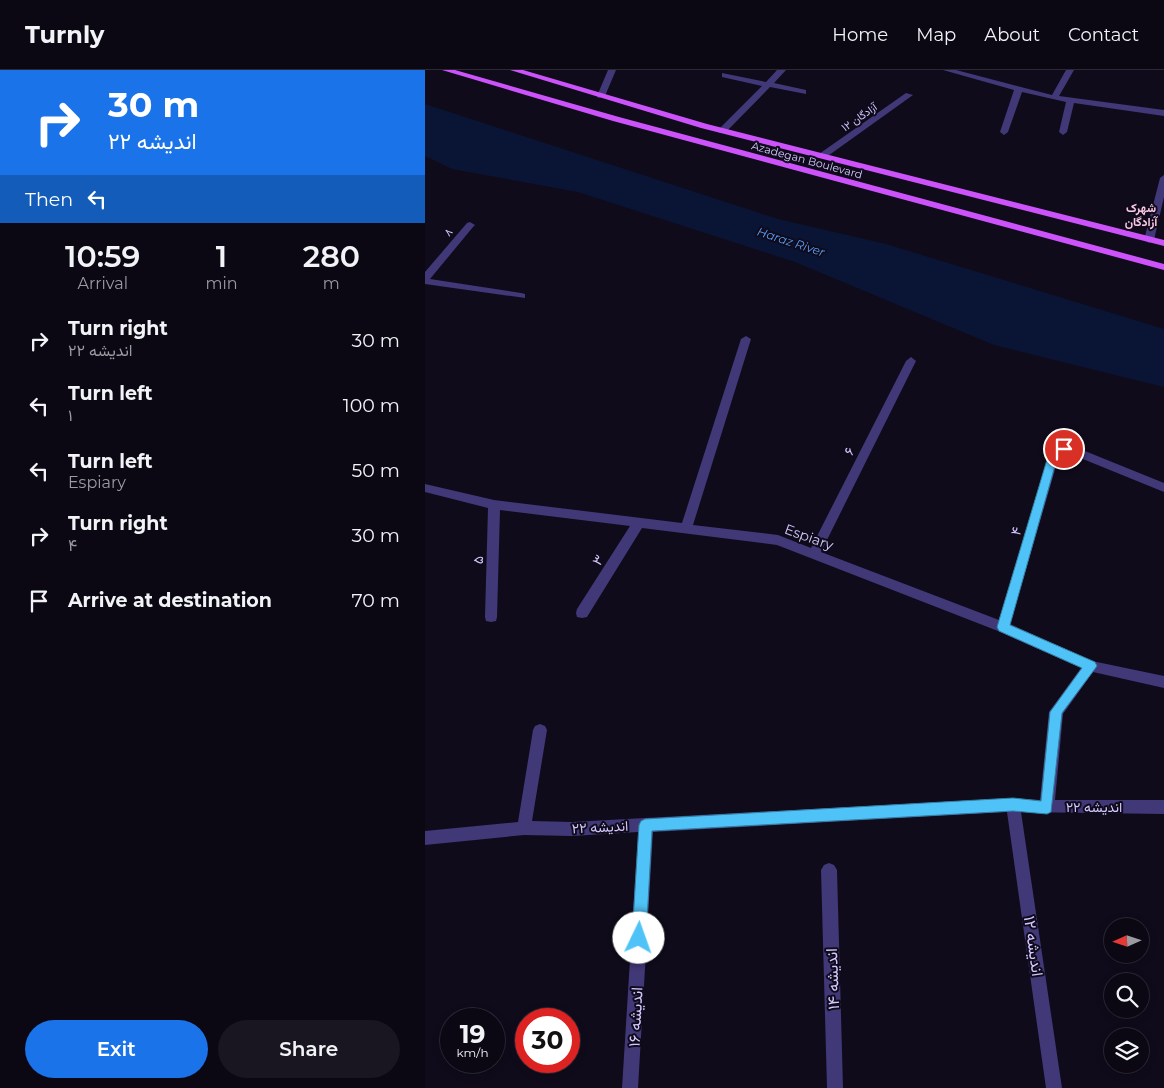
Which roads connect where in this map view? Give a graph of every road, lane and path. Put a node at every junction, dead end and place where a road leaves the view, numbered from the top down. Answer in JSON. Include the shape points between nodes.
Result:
{"nodes":[{"id":1,"x":446,"y":70,"type":"edge"},
{"id":2,"x":514,"y":70,"type":"edge"},
{"id":3,"x":612,"y":70,"type":"edge"},
{"id":4,"x":782,"y":70,"type":"edge"},
{"id":5,"x":947,"y":70,"type":"edge"},
{"id":6,"x":1070,"y":70,"type":"edge"},
{"id":7,"x":725,"y":75,"type":"dead end"},
{"id":8,"x":768,"y":84,"type":"junction"},
{"id":9,"x":1019,"y":89,"type":"junction"},
{"id":10,"x":803,"y":92,"type":"dead end"},
{"id":11,"x":909,"y":95,"type":"dead end"},
{"id":12,"x":601,"y":96,"type":"junction"},
{"id":13,"x":1054,"y":98,"type":"junction"},
{"id":14,"x":1071,"y":100,"type":"junction"},
{"id":15,"x":1164,"y":113,"type":"edge"},
{"id":16,"x":722,"y":131,"type":"junction"},
{"id":17,"x":1004,"y":132,"type":"dead end"},
{"id":18,"x":1063,"y":132,"type":"dead end"},
{"id":19,"x":821,"y":156,"type":"junction"},
{"id":20,"x":1164,"y":178,"type":"edge"},
{"id":21,"x":470,"y":225,"type":"dead end"},
{"id":22,"x":1149,"y":240,"type":"junction"},
{"id":23,"x":1164,"y":243,"type":"edge"},
{"id":24,"x":1164,"y":267,"type":"edge"},
{"id":25,"x":425,"y":280,"type":"edge"},
{"id":26,"x":521,"y":296,"type":"dead end"},
{"id":27,"x":746,"y":339,"type":"dead end"},
{"id":28,"x":911,"y":361,"type":"dead end"},
{"id":29,"x":425,"y":488,"type":"edge"},
{"id":30,"x":1164,"y":488,"type":"edge"},
{"id":31,"x":494,"y":505,"type":"junction"},
{"id":32,"x":639,"y":523,"type":"junction"},
{"id":33,"x":686,"y":529,"type":"junction"},
{"id":34,"x":814,"y":554,"type":"junction"},
{"id":35,"x":582,"y":613,"type":"dead end"},
{"id":36,"x":491,"y":617,"type":"dead end"},
{"id":37,"x":1003,"y":627,"type":"junction"},
{"id":38,"x":1091,"y":666,"type":"junction"},
{"id":39,"x":1164,"y":682,"type":"edge"},
{"id":40,"x":540,"y":730,"type":"dead end"},
{"id":41,"x":1013,"y":805,"type":"junction"},
{"id":42,"x":1047,"y":807,"type":"junction"},
{"id":43,"x":1164,"y":807,"type":"edge"},
{"id":44,"x":645,"y":825,"type":"junction"},
{"id":45,"x":524,"y":828,"type":"junction"},
{"id":46,"x":425,"y":838,"type":"edge"},
{"id":47,"x":829,"y":870,"type":"dead end"},
{"id":48,"x":631,"y":1088,"type":"edge"},
{"id":49,"x":835,"y":1088,"type":"edge"},
{"id":50,"x":1054,"y":1088,"type":"edge"}],
"edges":[{"from":1,"to":24,"type":"main road","name":"Azadegan Boulevard","via":[[625,122]]},
{"from":2,"to":12,"type":"main road","name":"Azadegan Boulevard"},
{"from":3,"to":12,"type":"street"},
{"from":4,"to":8,"type":"street"},
{"from":5,"to":9,"type":"street"},
{"from":6,"to":13,"type":"street"},
{"from":7,"to":8,"type":"street"},
{"from":8,"to":10,"type":"street"},
{"from":8,"to":16,"type":"street"},
{"from":9,"to":13,"type":"street"},
{"from":9,"to":17,"type":"street"},
{"from":11,"to":19,"type":"street","name":"آزادگان ۱۲"},
{"from":12,"to":16,"type":"main road","name":"Azadegan Boulevard"},
{"from":13,"to":14,"type":"street"},
{"from":14,"to":15,"type":"street"},
{"from":14,"to":18,"type":"street"},
{"from":16,"to":19,"type":"main road","name":"Azadegan Boulevard"},
{"from":19,"to":22,"type":"main road","name":"Azadegan Boulevard"},
{"from":20,"to":22,"type":"street"},
{"from":21,"to":25,"type":"street","name":"۸"},
{"from":22,"to":23,"type":"main road","name":"Azadegan Boulevard"},
{"from":25,"to":26,"type":"street"},
{"from":27,"to":33,"type":"street"},
{"from":28,"to":34,"type":"street","name":"۶"},
{"from":29,"to":31,"type":"street","name":"Espiary"},
{"from":30,"to":37,"type":"street","name":"۴","via":[[1075,451],[1064,449],[1054,453]]},
{"from":31,"to":32,"type":"street","name":"Espiary"},
{"from":31,"to":36,"type":"street","name":"۵"},
{"from":32,"to":33,"type":"street","name":"Espiary"},
{"from":32,"to":35,"type":"street","name":"۳"},
{"from":33,"to":34,"type":"street","name":"Espiary","via":[[778,540]]},
{"from":34,"to":37,"type":"street","name":"Espiary"},
{"from":37,"to":38,"type":"street","name":"Espiary"},
{"from":38,"to":39,"type":"street","name":"Espiary"},
{"from":38,"to":42,"type":"street","via":[[1056,712]]},
{"from":40,"to":45,"type":"street"},
{"from":41,"to":42,"type":"street","name":"اندیشه ۲۲"},
{"from":41,"to":44,"type":"street","name":"اندیشه ۲۲"},
{"from":41,"to":50,"type":"street","name":"اندیشه ۱۲"},
{"from":42,"to":43,"type":"street","name":"اندیشه ۲۲"},
{"from":44,"to":45,"type":"street","name":"اندیشه ۲۲"},
{"from":44,"to":48,"type":"street","name":"اندیشه ۱۶"},
{"from":45,"to":46,"type":"street","name":"اندیشه ۲۲"},
{"from":47,"to":49,"type":"street","name":"اندیشه ۱۴"}]}
